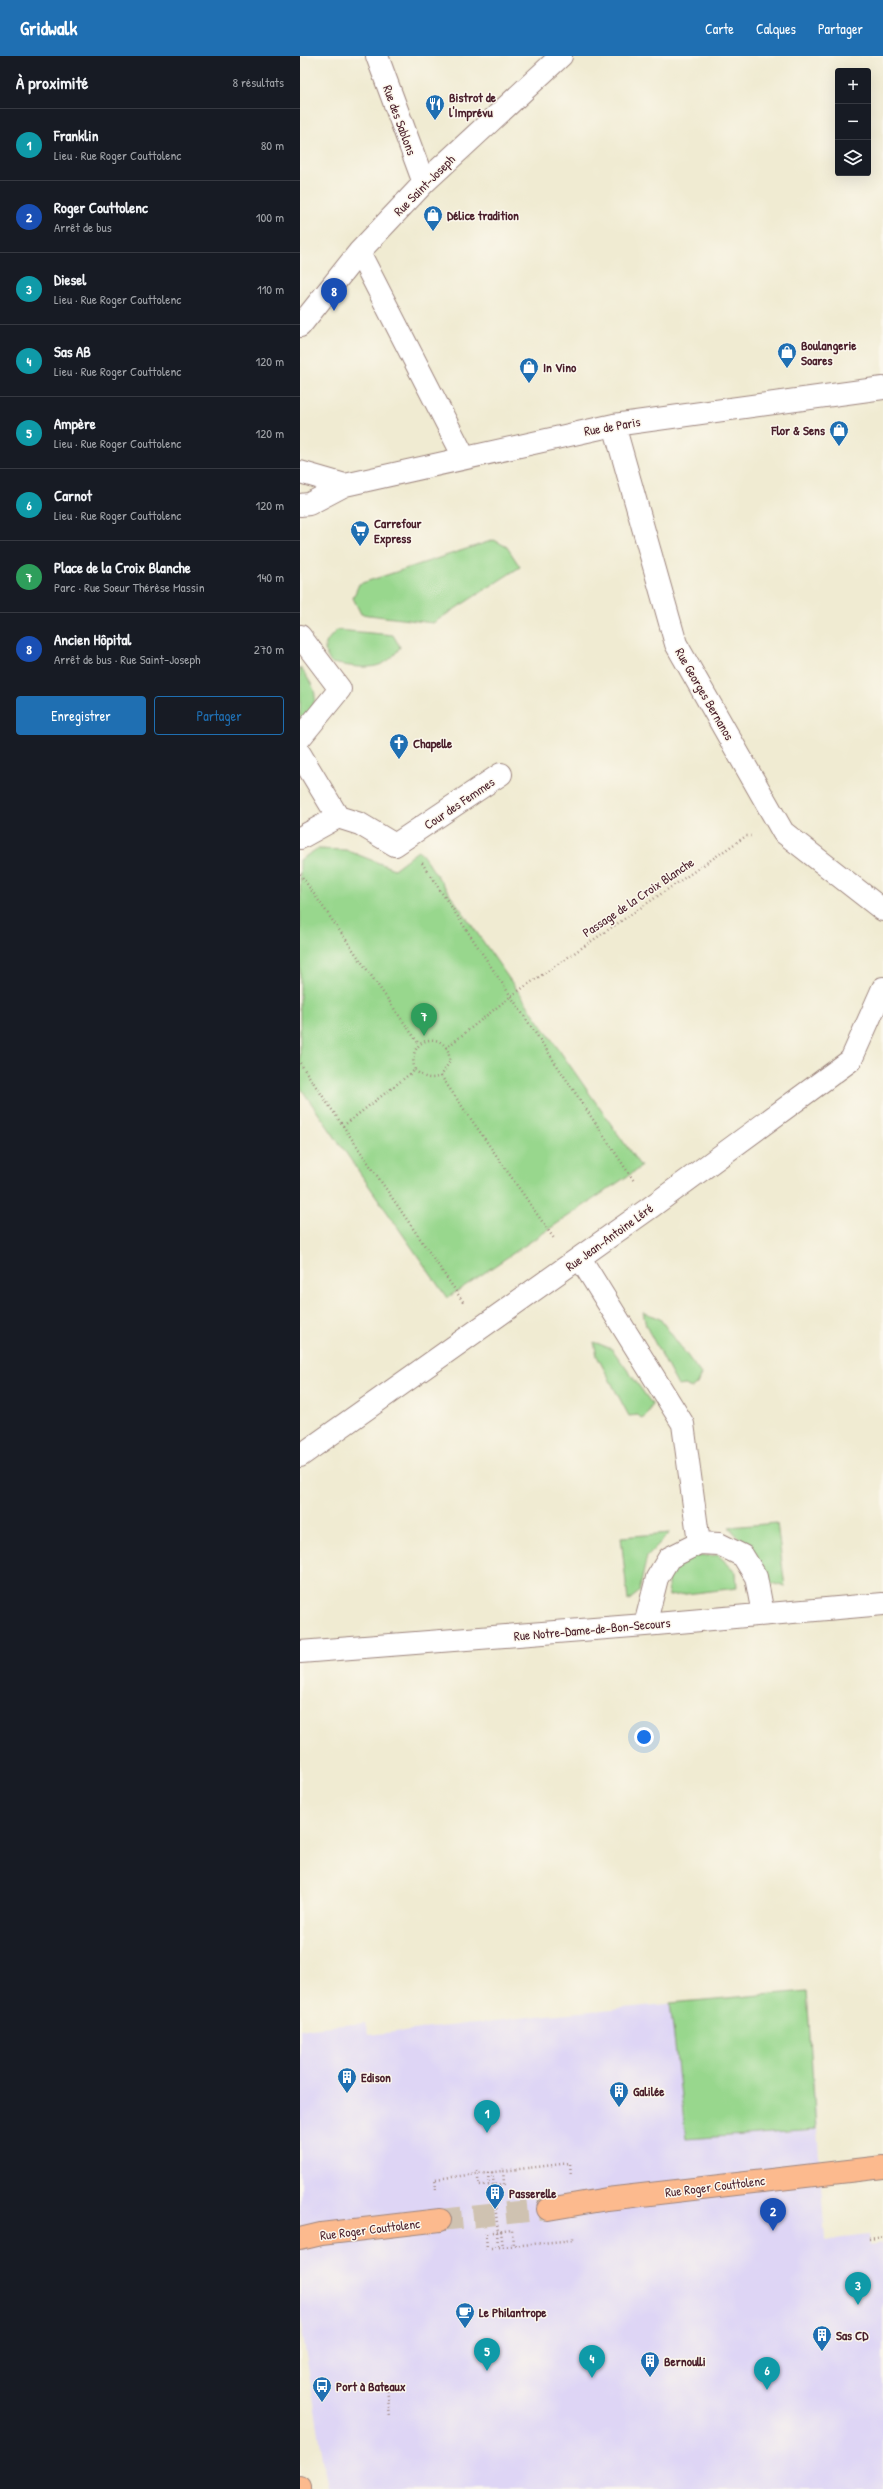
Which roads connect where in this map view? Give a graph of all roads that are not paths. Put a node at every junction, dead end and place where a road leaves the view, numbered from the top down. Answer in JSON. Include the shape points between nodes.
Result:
{"nodes":[{"id":1,"x":377,"y":56,"type":"edge"},
{"id":2,"x":561,"y":56,"type":"edge"},
{"id":3,"x":424,"y":183,"type":"junction"},
{"id":4,"x":359,"y":252,"type":"junction"},
{"id":5,"x":300,"y":326,"type":"edge"},
{"id":6,"x":883,"y":388,"type":"edge"},
{"id":7,"x":614,"y":425,"type":"junction"},
{"id":8,"x":464,"y":457,"type":"junction"},
{"id":9,"x":300,"y":472,"type":"edge"},
{"id":10,"x":345,"y":485,"type":"junction"},
{"id":11,"x":300,"y":505,"type":"edge"},
{"id":12,"x":300,"y":636,"type":"edge"},
{"id":13,"x":300,"y":738,"type":"edge"},
{"id":14,"x":300,"y":754,"type":"edge"},
{"id":15,"x":501,"y":774,"type":"dead end"},
{"id":16,"x":338,"y":817,"type":"junction"},
{"id":17,"x":300,"y":838,"type":"edge"},
{"id":18,"x":883,"y":910,"type":"edge"},
{"id":19,"x":883,"y":988,"type":"edge"},
{"id":20,"x":576,"y":1261,"type":"junction"},
{"id":21,"x":300,"y":1456,"type":"edge"},
{"id":22,"x":699,"y":1543,"type":"junction"},
{"id":23,"x":883,"y":1604,"type":"edge"},
{"id":24,"x":763,"y":1614,"type":"junction"},
{"id":25,"x":646,"y":1625,"type":"junction"},
{"id":26,"x":300,"y":1652,"type":"edge"},
{"id":27,"x":883,"y":2167,"type":"edge"},
{"id":28,"x":548,"y":2209,"type":"tunnel mouth"},
{"id":29,"x":440,"y":2220,"type":"tunnel mouth"},
{"id":30,"x":300,"y":2240,"type":"edge"}],
"edges":[{"from":1,"to":3,"type":"street","name":"Rue des Sablons"},
{"from":2,"to":3,"type":"street","name":"Rue Saint-Joseph"},
{"from":3,"to":4,"type":"street","name":"Rue Saint-Joseph"},
{"from":4,"to":5,"type":"street","name":"Rue Saint-Joseph"},
{"from":4,"to":8,"type":"street"},
{"from":6,"to":7,"type":"street","name":"Rue de Paris"},
{"from":7,"to":8,"type":"street","name":"Rue de Paris"},
{"from":7,"to":18,"type":"street","name":"Rue Georges Bernanos","via":[[676,644],[783,832]]},
{"from":8,"to":10,"type":"street","name":"Rue de Paris"},
{"from":9,"to":10,"type":"street","name":"Rue de Paris"},
{"from":10,"to":11,"type":"street","name":"Rue de Paris","via":[[309,504]]},
{"from":12,"to":13,"type":"street","via":[[340,689]]},
{"from":14,"to":16,"type":"street"},
{"from":15,"to":16,"type":"street","name":"Cour des Femmes","via":[[396,845],[360,824]]},
{"from":16,"to":17,"type":"street"},
{"from":19,"to":20,"type":"street","name":"Rue Jean-Antoine Léré","via":[[852,1060]]},
{"from":20,"to":21,"type":"street","name":"Rue Jean-Antoine Léré"},
{"from":20,"to":22,"type":"street","via":[[683,1424]]},
{"from":22,"to":24,"type":"street","via":[[719,1544],[743,1556],[756,1577]]},
{"from":22,"to":25,"type":"street","via":[[669,1558],[657,1578]]},
{"from":23,"to":24,"type":"street","name":"Rue Notre-Dame-de-Bon-Secours"},
{"from":24,"to":25,"type":"street","name":"Rue Notre-Dame-de-Bon-Secours"},
{"from":25,"to":26,"type":"street","name":"Rue Notre-Dame-de-Bon-Secours"},
{"from":27,"to":28,"type":"main road","name":"Rue Roger Couttolenc","via":[[607,2199]]},
{"from":29,"to":30,"type":"main road","name":"Rue Roger Couttolenc","via":[[321,2234]]}]}
